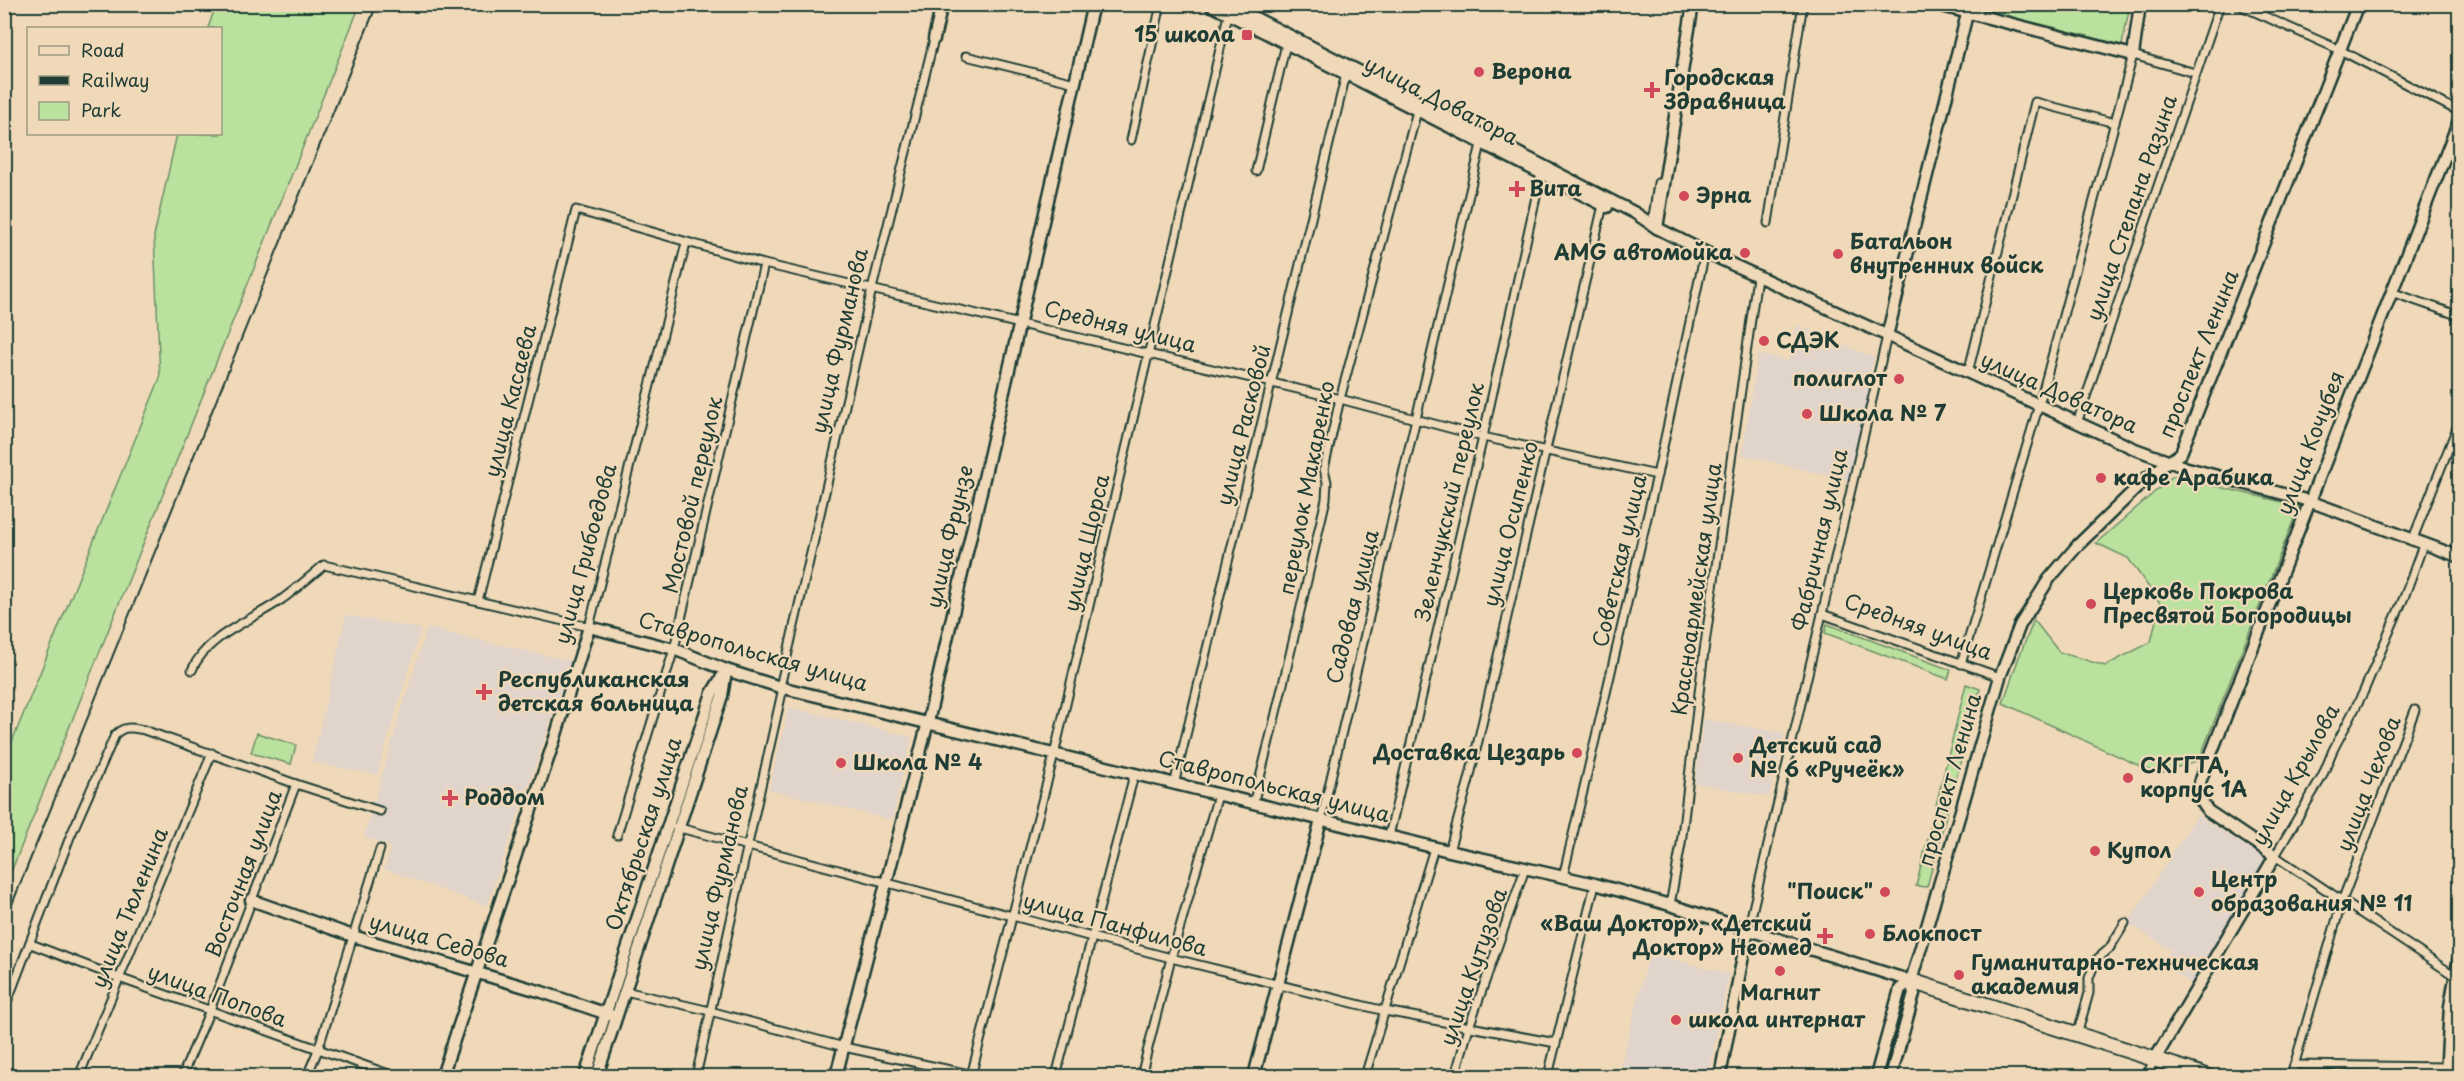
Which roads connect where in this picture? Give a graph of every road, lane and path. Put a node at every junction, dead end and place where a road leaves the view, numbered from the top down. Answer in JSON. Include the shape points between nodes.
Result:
{"nodes":[{"id":1,"x":942,"y":4,"type":"edge"},
{"id":2,"x":1093,"y":4,"type":"edge"},
{"id":3,"x":1161,"y":4,"type":"edge"},
{"id":4,"x":1209,"y":4,"type":"edge"},
{"id":5,"x":1693,"y":4,"type":"edge"},
{"id":6,"x":1803,"y":4,"type":"edge"},
{"id":7,"x":1934,"y":4,"type":"edge"},
{"id":8,"x":2140,"y":4,"type":"edge"},
{"id":9,"x":2220,"y":4,"type":"edge"},
{"id":10,"x":2237,"y":4,"type":"edge"},
{"id":11,"x":2358,"y":4,"type":"edge"},
{"id":12,"x":1228,"y":10,"type":"edge"},
{"id":13,"x":1967,"y":14,"type":"junction"},
{"id":14,"x":934,"y":39,"type":"joint"},
{"id":15,"x":1286,"y":44,"type":"junction"},
{"id":16,"x":2340,"y":50,"type":"junction"},
{"id":17,"x":2133,"y":55,"type":"junction"},
{"id":18,"x":966,"y":56,"type":"dead end"},
{"id":19,"x":2195,"y":73,"type":"junction"},
{"id":20,"x":1346,"y":74,"type":"junction"},
{"id":21,"x":1075,"y":83,"type":"junction"},
{"id":22,"x":1418,"y":111,"type":"junction"},
{"id":23,"x":2460,"y":112,"type":"edge"},
{"id":24,"x":2460,"y":118,"type":"edge"},
{"id":25,"x":2115,"y":123,"type":"junction"},
{"id":26,"x":1131,"y":141,"type":"dead end"},
{"id":27,"x":1481,"y":144,"type":"junction"},
{"id":28,"x":1256,"y":171,"type":"dead end"},
{"id":29,"x":1540,"y":174,"type":"junction"},
{"id":30,"x":1658,"y":183,"type":"dead end"},
{"id":31,"x":1603,"y":205,"type":"junction"},
{"id":32,"x":576,"y":210,"type":"joint"},
{"id":33,"x":1767,"y":223,"type":"dead end"},
{"id":34,"x":1654,"y":226,"type":"junction"},
{"id":35,"x":686,"y":243,"type":"junction"},
{"id":36,"x":1705,"y":252,"type":"junction"},
{"id":37,"x":764,"y":264,"type":"junction"},
{"id":38,"x":1757,"y":277,"type":"junction"},
{"id":39,"x":872,"y":289,"type":"junction"},
{"id":40,"x":2391,"y":292,"type":"junction"},
{"id":41,"x":2460,"y":315,"type":"edge"},
{"id":42,"x":1020,"y":322,"type":"junction"},
{"id":43,"x":1887,"y":336,"type":"junction"},
{"id":44,"x":1148,"y":354,"type":"junction"},
{"id":45,"x":1968,"y":373,"type":"junction"},
{"id":46,"x":1271,"y":383,"type":"junction"},
{"id":47,"x":1340,"y":399,"type":"junction"},
{"id":48,"x":2039,"y":405,"type":"junction"},
{"id":49,"x":1416,"y":419,"type":"junction"},
{"id":50,"x":2460,"y":420,"type":"edge"},
{"id":51,"x":2077,"y":423,"type":"junction"},
{"id":52,"x":1483,"y":437,"type":"junction"},
{"id":53,"x":1547,"y":449,"type":"junction"},
{"id":54,"x":2169,"y":462,"type":"junction"},
{"id":55,"x":1657,"y":476,"type":"junction"},
{"id":56,"x":2309,"y":501,"type":"junction"},
{"id":57,"x":2418,"y":543,"type":"junction"},
{"id":58,"x":2460,"y":557,"type":"edge"},
{"id":59,"x":478,"y":601,"type":"junction"},
{"id":60,"x":1822,"y":614,"type":"junction"},
{"id":61,"x":589,"y":627,"type":"junction"},
{"id":62,"x":674,"y":650,"type":"junction"},
{"id":63,"x":1961,"y":664,"type":"junction"},
{"id":64,"x":192,"y":670,"type":"dead end"},
{"id":65,"x":726,"y":670,"type":"junction"},
{"id":66,"x":2000,"y":677,"type":"junction"},
{"id":67,"x":781,"y":687,"type":"junction"},
{"id":68,"x":2415,"y":710,"type":"dead end"},
{"id":69,"x":928,"y":722,"type":"junction"},
{"id":70,"x":212,"y":753,"type":"junction"},
{"id":71,"x":1054,"y":755,"type":"junction"},
{"id":72,"x":1134,"y":775,"type":"junction"},
{"id":73,"x":296,"y":784,"type":"junction"},
{"id":74,"x":1174,"y":784,"type":"junction"},
{"id":75,"x":1218,"y":795,"type":"junction"},
{"id":76,"x":1253,"y":804,"type":"junction"},
{"id":77,"x":380,"y":811,"type":"dead end"},
{"id":78,"x":1321,"y":820,"type":"junction"},
{"id":79,"x":673,"y":827,"type":"junction"},
{"id":80,"x":617,"y":835,"type":"dead end"},
{"id":81,"x":1389,"y":836,"type":"junction"},
{"id":82,"x":747,"y":847,"type":"junction"},
{"id":83,"x":1434,"y":848,"type":"junction"},
{"id":84,"x":380,"y":849,"type":"dead end"},
{"id":85,"x":1449,"y":851,"type":"junction"},
{"id":86,"x":2275,"y":856,"type":"junction"},
{"id":87,"x":1525,"y":869,"type":"junction"},
{"id":88,"x":1563,"y":877,"type":"junction"},
{"id":89,"x":886,"y":883,"type":"junction"},
{"id":90,"x":1595,"y":884,"type":"junction"},
{"id":91,"x":251,"y":900,"type":"junction"},
{"id":92,"x":2342,"y":901,"type":"junction"},
{"id":93,"x":1670,"y":905,"type":"junction"},
{"id":94,"x":1011,"y":915,"type":"junction"},
{"id":95,"x":2125,"y":923,"type":"dead end"},
{"id":96,"x":1748,"y":930,"type":"junction"},
{"id":97,"x":353,"y":936,"type":"junction"},
{"id":98,"x":1092,"y":936,"type":"junction"},
{"id":99,"x":31,"y":944,"type":"junction"},
{"id":100,"x":2460,"y":951,"type":"edge"},
{"id":101,"x":1171,"y":958,"type":"junction"},
{"id":102,"x":476,"y":972,"type":"junction"},
{"id":103,"x":2455,"y":976,"type":"junction"},
{"id":104,"x":119,"y":978,"type":"junction"},
{"id":105,"x":1911,"y":981,"type":"junction"},
{"id":106,"x":1278,"y":983,"type":"junction"},
{"id":107,"x":625,"y":991,"type":"junction"},
{"id":108,"x":4,"y":1010,"type":"edge"},
{"id":109,"x":210,"y":1010,"type":"junction"},
{"id":110,"x":710,"y":1011,"type":"junction"},
{"id":111,"x":1385,"y":1011,"type":"junction"},
{"id":112,"x":611,"y":1016,"type":"junction"},
{"id":113,"x":1469,"y":1028,"type":"junction"},
{"id":114,"x":2077,"y":1035,"type":"junction"},
{"id":115,"x":1556,"y":1043,"type":"junction"},
{"id":116,"x":844,"y":1047,"type":"junction"},
{"id":117,"x":318,"y":1050,"type":"junction"},
{"id":118,"x":2155,"y":1059,"type":"junction"},
{"id":119,"x":2294,"y":1065,"type":"junction"},
{"id":120,"x":2446,"y":1072,"type":"edge"},
{"id":121,"x":973,"y":1076,"type":"edge"},
{"id":122,"x":79,"y":1077,"type":"edge"},
{"id":123,"x":182,"y":1077,"type":"edge"},
{"id":124,"x":307,"y":1077,"type":"edge"},
{"id":125,"x":394,"y":1077,"type":"edge"},
{"id":126,"x":442,"y":1077,"type":"edge"},
{"id":127,"x":585,"y":1077,"type":"edge"},
{"id":128,"x":597,"y":1077,"type":"edge"},
{"id":129,"x":696,"y":1077,"type":"edge"},
{"id":130,"x":836,"y":1077,"type":"edge"},
{"id":131,"x":1056,"y":1077,"type":"edge"},
{"id":132,"x":1141,"y":1077,"type":"edge"},
{"id":133,"x":1254,"y":1077,"type":"edge"},
{"id":134,"x":1365,"y":1077,"type":"edge"},
{"id":135,"x":1455,"y":1077,"type":"edge"},
{"id":136,"x":1548,"y":1077,"type":"edge"},
{"id":137,"x":1720,"y":1077,"type":"edge"},
{"id":138,"x":1876,"y":1077,"type":"edge"},
{"id":139,"x":1891,"y":1077,"type":"edge"},
{"id":140,"x":2146,"y":1077,"type":"edge"},
{"id":141,"x":2207,"y":1077,"type":"edge"},
{"id":142,"x":2291,"y":1077,"type":"edge"}],
"edges":[{"from":1,"to":14,"type":"main road","name":"улица Фурманова"},
{"from":2,"to":21,"type":"main road","name":"улица Фрунзе"},
{"from":3,"to":26,"type":"street"},
{"from":4,"to":12,"type":"main road","name":"улица Доватора"},
{"from":5,"to":34,"type":"main road"},
{"from":6,"to":33,"type":"street"},
{"from":7,"to":13,"type":"main road"},
{"from":8,"to":17,"type":"main road"},
{"from":9,"to":19,"type":"street","name":"улица Степана Разина"},
{"from":10,"to":16,"type":"street"},
{"from":11,"to":16,"type":"main road","name":"проспект Ленина"},
{"from":12,"to":15,"type":"main road","name":"улица Доватора"},
{"from":12,"to":34,"type":"main road","name":"улица Доватора","via":[[1641,216]]},
{"from":12,"to":44,"type":"street","name":"улица Щорса"},
{"from":13,"to":17,"type":"main road"},
{"from":13,"to":43,"type":"main road","name":"Фабричная улица"},
{"from":14,"to":39,"type":"street","name":"улица Фурманова"},
{"from":15,"to":20,"type":"main road","name":"улица Доватора"},
{"from":15,"to":28,"type":"street"},
{"from":16,"to":23,"type":"street"},
{"from":16,"to":54,"type":"main road","name":"проспект Ленина","via":[[2190,432],[2181,453]]},
{"from":17,"to":19,"type":"street"},
{"from":17,"to":25,"type":"street","name":"проспект Ленина"},
{"from":18,"to":21,"type":"street"},
{"from":19,"to":51,"type":"street","name":"улица Степана Разина"},
{"from":20,"to":22,"type":"main road","name":"улица Доватора"},
{"from":20,"to":46,"type":"street","name":"улица Расковой"},
{"from":21,"to":42,"type":"main road","name":"улица Фрунзе"},
{"from":22,"to":27,"type":"main road","name":"улица Доватора"},
{"from":22,"to":47,"type":"street","name":"переулок Макаренко"},
{"from":24,"to":40,"type":"main road","name":"улица Кочубея"},
{"from":25,"to":45,"type":"street","via":[[2035,102]]},
{"from":25,"to":48,"type":"street","name":"проспект Ленина"},
{"from":27,"to":29,"type":"main road","name":"улица Доватора"},
{"from":27,"to":49,"type":"street","name":"Садовая улица"},
{"from":29,"to":31,"type":"main road","name":"улица Доватора"},
{"from":29,"to":52,"type":"street","name":"Зеленчукский переулок"},
{"from":30,"to":34,"type":"street"},
{"from":31,"to":34,"type":"main road","name":"улица Доватора"},
{"from":31,"to":53,"type":"street","name":"улица Осипенко"},
{"from":32,"to":35,"type":"street","name":"Средняя улица"},
{"from":32,"to":59,"type":"street","name":"улица Касаева"},
{"from":34,"to":36,"type":"main road","name":"улица Доватора"},
{"from":35,"to":37,"type":"street","name":"Средняя улица"},
{"from":35,"to":61,"type":"street","name":"улица Грибоедова"},
{"from":36,"to":38,"type":"main road","name":"улица Доватора"},
{"from":36,"to":55,"type":"street","name":"Советская улица"},
{"from":37,"to":39,"type":"street","name":"Средняя улица"},
{"from":37,"to":62,"type":"street","name":"Мостовой переулок"},
{"from":38,"to":43,"type":"main road","name":"улица Доватора"},
{"from":38,"to":93,"type":"street","name":"Красноармейская улица"},
{"from":39,"to":42,"type":"street","name":"Средняя улица"},
{"from":39,"to":67,"type":"street","name":"улица Фурманова"},
{"from":40,"to":41,"type":"street"},
{"from":40,"to":56,"type":"main road","name":"улица Кочубея"},
{"from":42,"to":44,"type":"street","name":"Средняя улица"},
{"from":42,"to":69,"type":"main road","name":"улица Фрунзе"},
{"from":43,"to":45,"type":"main road","name":"улица Доватора"},
{"from":43,"to":60,"type":"street","name":"Фабричная улица"},
{"from":44,"to":46,"type":"street","name":"Средняя улица"},
{"from":44,"to":71,"type":"street","name":"улица Щорса"},
{"from":45,"to":48,"type":"main road","name":"улица Доватора"},
{"from":46,"to":47,"type":"street","name":"Средняя улица"},
{"from":46,"to":74,"type":"street","name":"улица Расковой"},
{"from":47,"to":49,"type":"street","name":"Средняя улица"},
{"from":47,"to":76,"type":"street","name":"переулок Макаренко","via":[[1324,469],[1326,499]]},
{"from":48,"to":51,"type":"main road","name":"улица Доватора"},
{"from":48,"to":63,"type":"street","name":"проспект Ленина"},
{"from":49,"to":52,"type":"street","name":"Средняя улица"},
{"from":49,"to":78,"type":"street","name":"Садовая улица"},
{"from":50,"to":57,"type":"street","name":"улица Крылова"},
{"from":51,"to":54,"type":"main road","name":"улица Доватора"},
{"from":52,"to":53,"type":"street","name":"Средняя улица"},
{"from":52,"to":81,"type":"street","name":"Зеленчукский переулок"},
{"from":53,"to":55,"type":"street","name":"Средняя улица"},
{"from":53,"to":85,"type":"street","name":"улица Осипенко"},
{"from":54,"to":56,"type":"main road","name":"улица Доватора"},
{"from":54,"to":66,"type":"main road","name":"проспект Ленина","via":[[2125,498],[2049,579],[2020,625]]},
{"from":55,"to":88,"type":"street","name":"Советская улица"},
{"from":56,"to":57,"type":"main road","name":"улица Доватора"},
{"from":56,"to":86,"type":"main road","name":"улица Кочубея","via":[[2200,782],[2202,802],[2208,811]]},
{"from":57,"to":58,"type":"main road","name":"улица Доватора"},
{"from":57,"to":86,"type":"street","name":"улица Крылова","via":[[2405,595],[2363,693],[2322,777]]},
{"from":59,"to":61,"type":"street","name":"Ставропольская улица"},
{"from":59,"to":64,"type":"street","name":"Ставропольская улица","via":[[324,565],[283,599],[228,632],[198,656]]},
{"from":60,"to":63,"type":"street","name":"Средняя улица"},
{"from":60,"to":96,"type":"street","name":"Фабричная улица"},
{"from":61,"to":62,"type":"main road","name":"Ставропольская улица"},
{"from":61,"to":102,"type":"main road","name":"улица Грибоедова"},
{"from":62,"to":65,"type":"main road","name":"Ставропольская улица"},
{"from":62,"to":80,"type":"street","name":"Мостовой переулок"},
{"from":63,"to":66,"type":"street","name":"Средняя улица"},
{"from":65,"to":67,"type":"main road","name":"Ставропольская улица"},
{"from":65,"to":79,"type":"main road","name":"Октябрьская улица","via":[[722,696]]},
{"from":66,"to":105,"type":"main road","name":"проспект Ленина"},
{"from":67,"to":69,"type":"main road","name":"Ставропольская улица"},
{"from":67,"to":82,"type":"street","name":"улица Фурманова"},
{"from":68,"to":92,"type":"street","name":"улица Чехова"},
{"from":69,"to":71,"type":"main road","name":"Ставропольская улица"},
{"from":69,"to":89,"type":"main road","name":"улица Фрунзе"},
{"from":70,"to":73,"type":"street"},
{"from":70,"to":99,"type":"street","via":[[144,730],[126,728],[115,735],[70,837]]},
{"from":70,"to":104,"type":"street","name":"улица Тюленина"},
{"from":71,"to":72,"type":"main road","name":"Ставропольская улица"},
{"from":71,"to":94,"type":"street","name":"улица Щорса"},
{"from":72,"to":74,"type":"main road","name":"Ставропольская улица"},
{"from":72,"to":98,"type":"street"},
{"from":73,"to":77,"type":"street"},
{"from":73,"to":91,"type":"street","name":"Восточная улица"},
{"from":74,"to":75,"type":"main road","name":"Ставропольская улица"},
{"from":75,"to":76,"type":"main road","name":"Ставропольская улица"},
{"from":75,"to":101,"type":"street"},
{"from":76,"to":78,"type":"main road","name":"Ставропольская улица"},
{"from":78,"to":81,"type":"main road","name":"Ставропольская улица"},
{"from":78,"to":106,"type":"main road","name":"Садовая улица"},
{"from":79,"to":82,"type":"street","name":"улица Панфилова"},
{"from":79,"to":107,"type":"main road","name":"Октябрьская улица"},
{"from":79,"to":112,"type":"main road","name":"Октябрьская улица"},
{"from":81,"to":83,"type":"main road","name":"Ставропольская улица"},
{"from":82,"to":89,"type":"street","name":"улица Панфилова"},
{"from":82,"to":110,"type":"street","name":"улица Фурманова"},
{"from":83,"to":85,"type":"main road","name":"Ставропольская улица"},
{"from":83,"to":111,"type":"street"},
{"from":84,"to":97,"type":"street"},
{"from":85,"to":87,"type":"main road","name":"Ставропольская улица"},
{"from":86,"to":92,"type":"street"},
{"from":86,"to":118,"type":"main road","name":"улица Крылова"},
{"from":87,"to":88,"type":"main road","name":"Ставропольская улица"},
{"from":87,"to":113,"type":"street","name":"улица Кутузова"},
{"from":88,"to":90,"type":"main road","name":"Ставропольская улица"},
{"from":89,"to":94,"type":"street","name":"улица Панфилова"},
{"from":89,"to":116,"type":"main road","name":"улица Фрунзе"},
{"from":90,"to":93,"type":"main road","name":"Ставропольская улица"},
{"from":90,"to":115,"type":"street"},
{"from":91,"to":97,"type":"main road","name":"улица Седова"},
{"from":91,"to":109,"type":"street","name":"Восточная улица"},
{"from":92,"to":103,"type":"street"},
{"from":92,"to":119,"type":"street","name":"улица Чехова"},
{"from":93,"to":96,"type":"main road","name":"Ставропольская улица"},
{"from":94,"to":98,"type":"street","name":"улица Панфилова"},
{"from":94,"to":121,"type":"street","name":"улица Щорса"},
{"from":95,"to":114,"type":"street","via":[[2109,949],[2096,960]]},
{"from":96,"to":105,"type":"main road","name":"Ставропольская улица"},
{"from":96,"to":137,"type":"main road","name":"Фабричная улица"},
{"from":97,"to":102,"type":"main road","name":"улица Седова"},
{"from":97,"to":117,"type":"street"},
{"from":98,"to":101,"type":"street","name":"улица Панфилова"},
{"from":98,"to":131,"type":"street"},
{"from":99,"to":104,"type":"street","name":"улица Попова"},
{"from":99,"to":108,"type":"street"},
{"from":100,"to":103,"type":"main road"},
{"from":101,"to":106,"type":"street","name":"улица Панфилова"},
{"from":101,"to":132,"type":"street"},
{"from":102,"to":112,"type":"main road","name":"улица Седова"},
{"from":102,"to":126,"type":"main road","name":"улица Грибоедова"},
{"from":103,"to":120,"type":"main road"},
{"from":104,"to":109,"type":"street","name":"улица Попова"},
{"from":104,"to":122,"type":"street","name":"улица Тюленина"},
{"from":105,"to":114,"type":"highway","name":"Ставропольская улица"},
{"from":105,"to":138,"type":"main road","name":"проспект Ленина","via":[[1900,989]]},
{"from":105,"to":139,"type":"main road","name":"проспект Ленина","via":[[1914,994]]},
{"from":106,"to":111,"type":"street","name":"улица Панфилова"},
{"from":106,"to":133,"type":"main road","name":"Садовая улица"},
{"from":107,"to":110,"type":"street"},
{"from":107,"to":112,"type":"main road","name":"Октябрьская улица"},
{"from":109,"to":117,"type":"street","name":"улица Попова"},
{"from":109,"to":123,"type":"street","name":"Восточная улица"},
{"from":110,"to":116,"type":"street"},
{"from":110,"to":129,"type":"street","name":"улица Фурманова"},
{"from":111,"to":113,"type":"street","name":"улица Панфилова"},
{"from":111,"to":134,"type":"street"},
{"from":112,"to":127,"type":"main road","name":"Октябрьская улица"},
{"from":112,"to":128,"type":"main road","name":"Октябрьская улица"},
{"from":113,"to":115,"type":"street","name":"улица Панфилова"},
{"from":113,"to":135,"type":"street","name":"улица Кутузова"},
{"from":114,"to":118,"type":"highway","name":"Ставропольская улица"},
{"from":115,"to":136,"type":"street"},
{"from":116,"to":121,"type":"street"},
{"from":116,"to":130,"type":"main road","name":"улица Фрунзе"},
{"from":117,"to":124,"type":"street"},
{"from":117,"to":125,"type":"street","name":"улица Попова"},
{"from":118,"to":140,"type":"street","name":"улица Крылова"},
{"from":118,"to":141,"type":"highway","name":"Ставропольская улица"},
{"from":119,"to":120,"type":"street"},
{"from":119,"to":142,"type":"street","name":"улица Чехова"}]}
